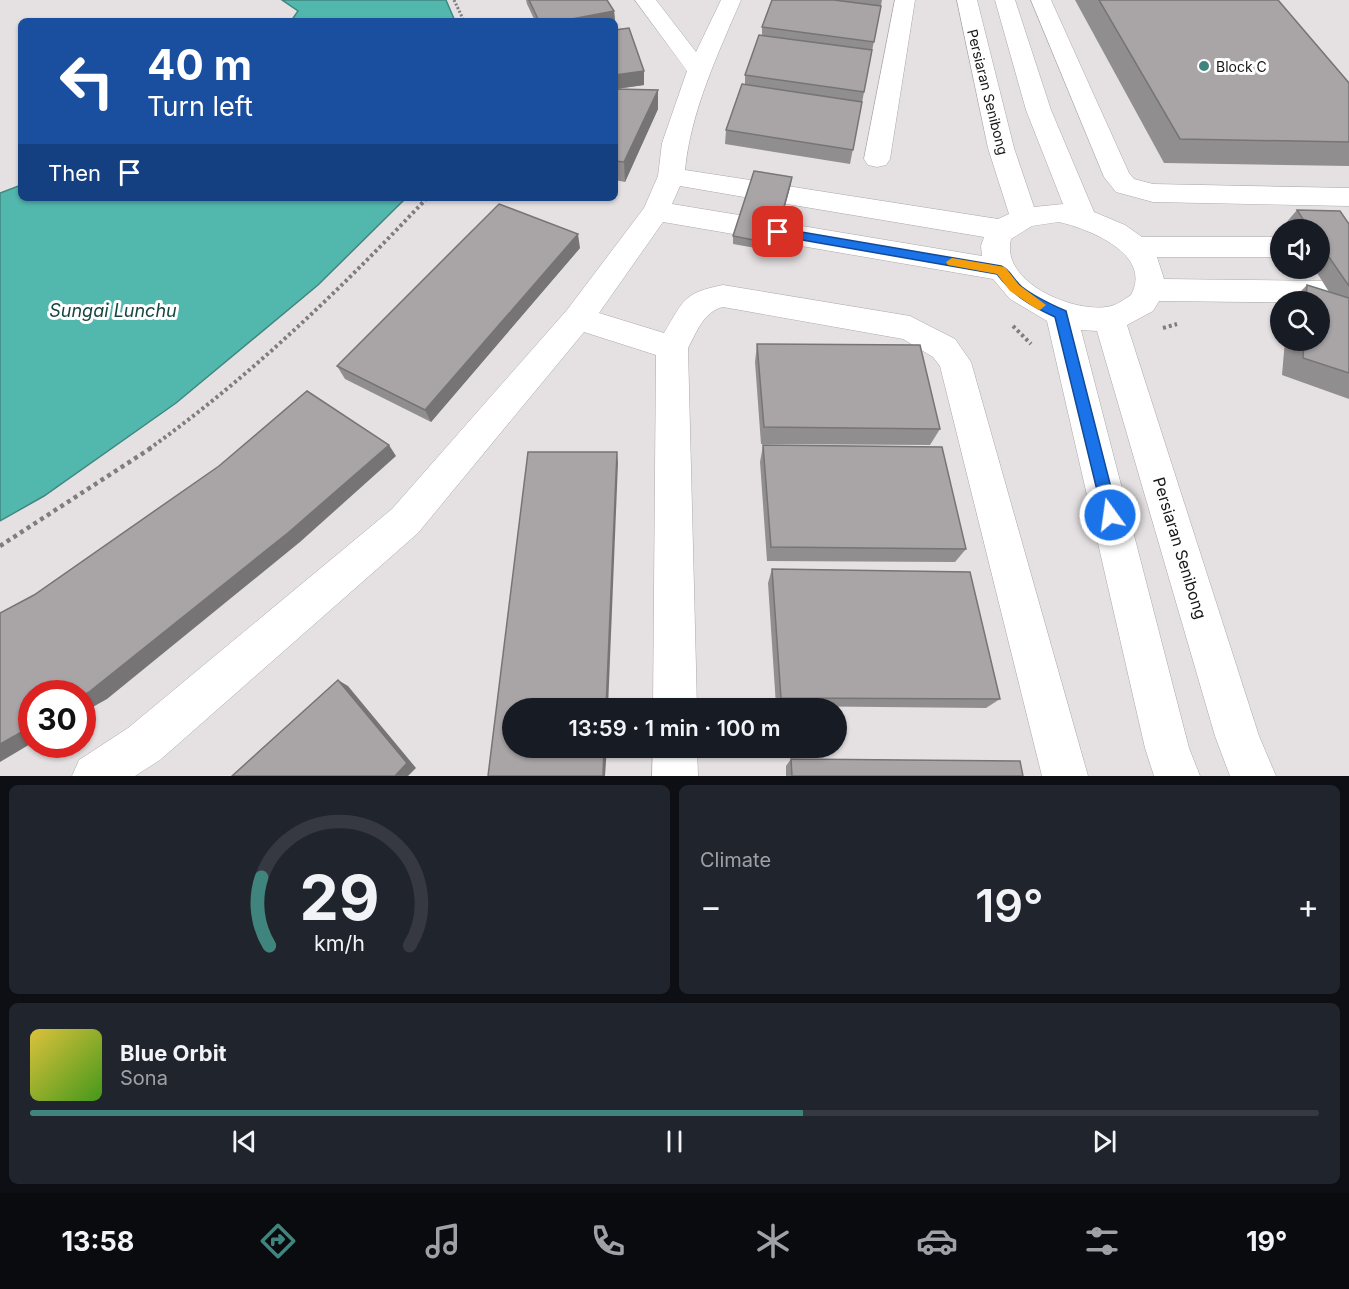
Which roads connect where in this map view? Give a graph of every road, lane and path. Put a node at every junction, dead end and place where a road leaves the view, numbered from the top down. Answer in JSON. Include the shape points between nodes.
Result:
{"nodes":[{"id":1,"x":454,"y":0,"type":"edge"},
{"id":2,"x":645,"y":0,"type":"edge"},
{"id":3,"x":731,"y":0,"type":"edge"},
{"id":4,"x":905,"y":0,"type":"edge"},
{"id":5,"x":967,"y":0,"type":"edge"},
{"id":6,"x":1005,"y":0,"type":"edge"},
{"id":7,"x":1041,"y":0,"type":"edge"},
{"id":8,"x":463,"y":18,"type":"edge"},
{"id":9,"x":699,"y":71,"type":"junction"},
{"id":10,"x":878,"y":159,"type":"dead end"},
{"id":11,"x":671,"y":176,"type":"junction"},
{"id":12,"x":750,"y":189,"type":"edge"},
{"id":13,"x":788,"y":195,"type":"edge"},
{"id":14,"x":1349,"y":197,"type":"edge"},
{"id":15,"x":424,"y":201,"type":"edge"},
{"id":16,"x":841,"y":203,"type":"junction"},
{"id":17,"x":656,"y":211,"type":"junction"},
{"id":18,"x":1082,"y":217,"type":"junction"},
{"id":19,"x":1013,"y":224,"type":"junction"},
{"id":20,"x":738,"y":225,"type":"edge"},
{"id":21,"x":778,"y":232,"type":"edge"},
{"id":22,"x":834,"y":242,"type":"junction"},
{"id":23,"x":1132,"y":247,"type":"junction"},
{"id":24,"x":1270,"y":247,"type":"edge"},
{"id":25,"x":1001,"y":270,"type":"junction"},
{"id":26,"x":1148,"y":290,"type":"junction"},
{"id":27,"x":1270,"y":292,"type":"edge"},
{"id":28,"x":1061,"y":314,"type":"junction"},
{"id":29,"x":578,"y":318,"type":"junction"},
{"id":30,"x":1005,"y":318,"type":"dead end"},
{"id":31,"x":1109,"y":318,"type":"junction"},
{"id":32,"x":672,"y":348,"type":"junction"},
{"id":33,"x":1035,"y":348,"type":"dead end"},
{"id":34,"x":0,"y":546,"type":"edge"},
{"id":35,"x":675,"y":698,"type":"edge"},
{"id":36,"x":675,"y":758,"type":"edge"},
{"id":37,"x":95,"y":776,"type":"edge"},
{"id":38,"x":675,"y":776,"type":"edge"},
{"id":39,"x":1065,"y":776,"type":"edge"},
{"id":40,"x":1177,"y":776,"type":"edge"},
{"id":41,"x":1253,"y":776,"type":"edge"}],
"edges":[{"from":1,"to":8,"type":"path"},
{"from":2,"to":9,"type":"street"},
{"from":3,"to":9,"type":"street"},
{"from":4,"to":10,"type":"street"},
{"from":5,"to":19,"type":"street","name":"Persiaran Senibong","via":[[1001,148]]},
{"from":6,"to":18,"type":"street","via":[[1022,65],[1062,175]]},
{"from":7,"to":14,"type":"street","via":[[1117,177],[1125,186],[1153,194]]},
{"from":9,"to":11,"type":"street","via":[[675,143]]},
{"from":11,"to":12,"type":"street"},
{"from":11,"to":17,"type":"street"},
{"from":13,"to":16,"type":"street"},
{"from":15,"to":34,"type":"path","via":[[365,264],[236,382],[77,499]]},
{"from":16,"to":19,"type":"street"},
{"from":16,"to":22,"type":"street"},
{"from":17,"to":20,"type":"street"},
{"from":17,"to":29,"type":"street"},
{"from":18,"to":19,"type":"street","via":[[1059,213]]},
{"from":18,"to":23,"type":"street","via":[[1106,227]]},
{"from":19,"to":25,"type":"street","via":[[996,242],[995,256]]},
{"from":21,"to":22,"type":"street"},
{"from":22,"to":25,"type":"street"},
{"from":23,"to":24,"type":"street"},
{"from":23,"to":26,"type":"street","via":[[1149,270]]},
{"from":25,"to":28,"type":"street","via":[[1028,298]]},
{"from":26,"to":27,"type":"street"},
{"from":26,"to":31,"type":"street","via":[[1144,301],[1130,312]]},
{"from":28,"to":31,"type":"street"},
{"from":28,"to":40,"type":"street"},
{"from":29,"to":32,"type":"street"},
{"from":29,"to":37,"type":"street","via":[[405,521],[144,744]]},
{"from":30,"to":33,"type":"path"},
{"from":31,"to":41,"type":"street","name":"Persiaran Senibong"},
{"from":32,"to":35,"type":"street"},
{"from":32,"to":39,"type":"street","via":[[694,309],[704,300],[723,296],[894,324],[926,335],[944,348],[955,362]]},
{"from":36,"to":38,"type":"street"}]}
